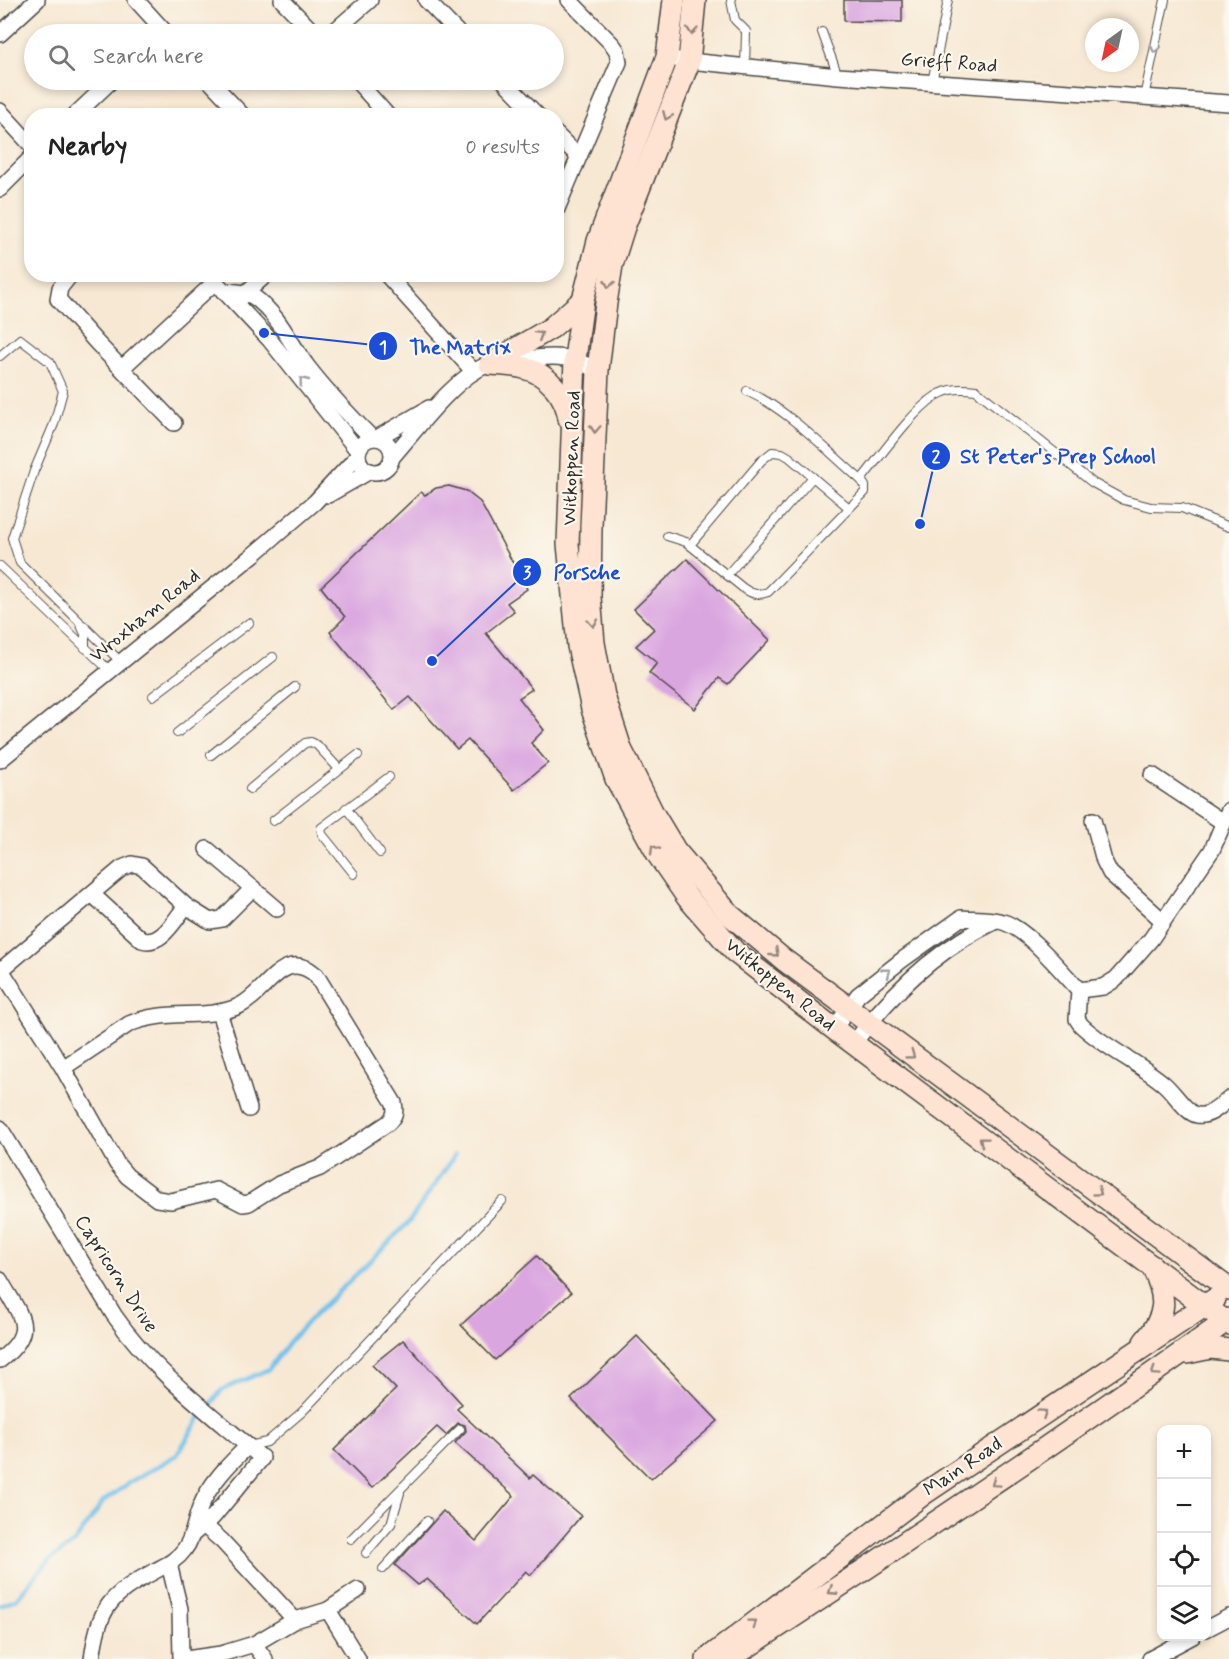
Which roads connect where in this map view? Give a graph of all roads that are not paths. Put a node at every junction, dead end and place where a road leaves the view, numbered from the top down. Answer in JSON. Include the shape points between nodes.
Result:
{"nodes":[{"id":1,"x":37,"y":0,"type":"edge"},
{"id":2,"x":136,"y":0,"type":"edge"},
{"id":3,"x":282,"y":0,"type":"edge"},
{"id":4,"x":370,"y":0,"type":"edge"},
{"id":5,"x":426,"y":0,"type":"edge"},
{"id":6,"x":569,"y":0,"type":"edge"},
{"id":7,"x":674,"y":0,"type":"edge"},
{"id":8,"x":695,"y":0,"type":"edge"},
{"id":9,"x":731,"y":0,"type":"edge"},
{"id":10,"x":948,"y":0,"type":"edge"},
{"id":11,"x":1165,"y":0,"type":"edge"},
{"id":12,"x":156,"y":24,"type":"edge"},
{"id":13,"x":305,"y":24,"type":"edge"},
{"id":14,"x":343,"y":24,"type":"edge"},
{"id":15,"x":449,"y":24,"type":"edge"},
{"id":16,"x":822,"y":32,"type":"dead end"},
{"id":17,"x":0,"y":34,"type":"edge"},
{"id":18,"x":667,"y":57,"type":"junction"},
{"id":19,"x":689,"y":62,"type":"junction"},
{"id":20,"x":745,"y":68,"type":"junction"},
{"id":21,"x":838,"y":76,"type":"junction"},
{"id":22,"x":932,"y":83,"type":"junction"},
{"id":23,"x":101,"y":90,"type":"edge"},
{"id":24,"x":218,"y":90,"type":"edge"},
{"id":25,"x":365,"y":90,"type":"edge"},
{"id":26,"x":513,"y":90,"type":"edge"},
{"id":27,"x":1144,"y":97,"type":"junction"},
{"id":28,"x":1229,"y":103,"type":"edge"},
{"id":29,"x":82,"y":108,"type":"edge"},
{"id":30,"x":235,"y":108,"type":"edge"},
{"id":31,"x":381,"y":108,"type":"edge"},
{"id":32,"x":530,"y":108,"type":"edge"},
{"id":33,"x":0,"y":111,"type":"edge"},
{"id":34,"x":24,"y":137,"type":"edge"},
{"id":35,"x":564,"y":142,"type":"edge"},
{"id":36,"x":578,"y":156,"type":"junction"},
{"id":37,"x":24,"y":166,"type":"edge"},
{"id":38,"x":0,"y":189,"type":"edge"},
{"id":39,"x":564,"y":191,"type":"edge"},
{"id":40,"x":65,"y":282,"type":"edge"},
{"id":41,"x":215,"y":282,"type":"edge"},
{"id":42,"x":258,"y":282,"type":"edge"},
{"id":43,"x":394,"y":282,"type":"edge"},
{"id":44,"x":241,"y":298,"type":"junction"},
{"id":45,"x":583,"y":300,"type":"junction"},
{"id":46,"x":0,"y":356,"type":"edge"},
{"id":47,"x":575,"y":359,"type":"junction"},
{"id":48,"x":482,"y":368,"type":"junction"},
{"id":49,"x":122,"y":369,"type":"junction"},
{"id":50,"x":598,"y":370,"type":"junction"},
{"id":51,"x":747,"y":391,"type":"dead end"},
{"id":52,"x":441,"y":401,"type":"junction"},
{"id":53,"x":174,"y":423,"type":"dead end"},
{"id":54,"x":374,"y":438,"type":"junction"},
{"id":55,"x":572,"y":447,"type":"junction"},
{"id":56,"x":358,"y":454,"type":"junction"},
{"id":57,"x":393,"y":456,"type":"junction"},
{"id":58,"x":370,"y":471,"type":"junction"},
{"id":59,"x":813,"y":477,"type":"junction"},
{"id":60,"x":861,"y":480,"type":"junction"},
{"id":61,"x":315,"y":502,"type":"junction"},
{"id":62,"x":848,"y":507,"type":"junction"},
{"id":63,"x":1229,"y":527,"type":"edge"},
{"id":64,"x":667,"y":536,"type":"dead end"},
{"id":65,"x":690,"y":545,"type":"junction"},
{"id":66,"x":0,"y":566,"type":"edge"},
{"id":67,"x":726,"y":575,"type":"junction"},
{"id":68,"x":80,"y":621,"type":"junction"},
{"id":69,"x":249,"y":623,"type":"dead end"},
{"id":70,"x":85,"y":648,"type":"junction"},
{"id":71,"x":273,"y":657,"type":"dead end"},
{"id":72,"x":115,"y":666,"type":"junction"},
{"id":73,"x":295,"y":687,"type":"dead end"},
{"id":74,"x":153,"y":696,"type":"dead end"},
{"id":75,"x":177,"y":733,"type":"dead end"},
{"id":76,"x":211,"y":755,"type":"dead end"},
{"id":77,"x":358,"y":755,"type":"dead end"},
{"id":78,"x":0,"y":760,"type":"edge"},
{"id":79,"x":339,"y":769,"type":"junction"},
{"id":80,"x":1152,"y":775,"type":"dead end"},
{"id":81,"x":389,"y":777,"type":"dead end"},
{"id":82,"x":250,"y":789,"type":"dead end"},
{"id":83,"x":346,"y":808,"type":"junction"},
{"id":84,"x":1226,"y":816,"type":"edge"},
{"id":85,"x":273,"y":820,"type":"dead end"},
{"id":86,"x":1093,"y":820,"type":"dead end"},
{"id":87,"x":1223,"y":844,"type":"edge"},
{"id":88,"x":207,"y":849,"type":"dead end"},
{"id":89,"x":380,"y":853,"type":"dead end"},
{"id":90,"x":354,"y":874,"type":"dead end"},
{"id":91,"x":254,"y":888,"type":"junction"},
{"id":92,"x":695,"y":891,"type":"junction"},
{"id":93,"x":93,"y":895,"type":"junction"},
{"id":94,"x":186,"y":906,"type":"junction"},
{"id":95,"x":277,"y":909,"type":"dead end"},
{"id":96,"x":996,"y":921,"type":"junction"},
{"id":97,"x":1163,"y":921,"type":"junction"},
{"id":98,"x":930,"y":939,"type":"junction"},
{"id":99,"x":940,"y":956,"type":"junction"},
{"id":100,"x":1,"y":969,"type":"edge"},
{"id":101,"x":1079,"y":990,"type":"junction"},
{"id":102,"x":848,"y":1009,"type":"junction"},
{"id":103,"x":219,"y":1012,"type":"junction"},
{"id":104,"x":868,"y":1024,"type":"junction"},
{"id":105,"x":834,"y":1029,"type":"junction"},
{"id":106,"x":854,"y":1043,"type":"junction"},
{"id":107,"x":63,"y":1068,"type":"junction"},
{"id":108,"x":1229,"y":1099,"type":"edge"},
{"id":109,"x":249,"y":1109,"type":"dead end"},
{"id":110,"x":0,"y":1128,"type":"edge"},
{"id":111,"x":502,"y":1201,"type":"dead end"},
{"id":112,"x":1152,"y":1266,"type":"junction"},
{"id":113,"x":0,"y":1280,"type":"edge"},
{"id":114,"x":1229,"y":1288,"type":"edge"},
{"id":115,"x":1206,"y":1306,"type":"junction"},
{"id":116,"x":1228,"y":1322,"type":"edge"},
{"id":117,"x":1229,"y":1350,"type":"edge"},
{"id":118,"x":1136,"y":1351,"type":"junction"},
{"id":119,"x":1180,"y":1355,"type":"junction"},
{"id":120,"x":0,"y":1360,"type":"edge"},
{"id":121,"x":460,"y":1430,"type":"dead end"},
{"id":122,"x":267,"y":1442,"type":"junction"},
{"id":123,"x":248,"y":1446,"type":"junction"},
{"id":124,"x":262,"y":1458,"type":"junction"},
{"id":125,"x":400,"y":1492,"type":"junction"},
{"id":126,"x":426,"y":1521,"type":"dead end"},
{"id":127,"x":198,"y":1526,"type":"junction"},
{"id":128,"x":351,"y":1539,"type":"dead end"},
{"id":129,"x":366,"y":1553,"type":"dead end"},
{"id":130,"x":169,"y":1564,"type":"junction"},
{"id":131,"x":383,"y":1569,"type":"dead end"},
{"id":132,"x":358,"y":1590,"type":"dead end"},
{"id":133,"x":328,"y":1610,"type":"junction"},
{"id":134,"x":1229,"y":1617,"type":"edge"},
{"id":135,"x":295,"y":1620,"type":"junction"},
{"id":136,"x":1211,"y":1626,"type":"edge"},
{"id":137,"x":1183,"y":1641,"type":"edge"},
{"id":138,"x":254,"y":1644,"type":"junction"},
{"id":139,"x":92,"y":1659,"type":"edge"},
{"id":140,"x":181,"y":1659,"type":"edge"},
{"id":141,"x":186,"y":1659,"type":"edge"},
{"id":142,"x":266,"y":1659,"type":"edge"},
{"id":143,"x":358,"y":1659,"type":"edge"},
{"id":144,"x":706,"y":1659,"type":"edge"},
{"id":145,"x":729,"y":1659,"type":"edge"},
{"id":146,"x":1150,"y":1659,"type":"edge"}],
"edges":[{"from":1,"to":17,"type":"street"},
{"from":2,"to":12,"type":"street"},
{"from":3,"to":13,"type":"street"},
{"from":4,"to":14,"type":"street"},
{"from":5,"to":15,"type":"street"},
{"from":6,"to":36,"type":"street","via":[[619,56],[618,69]]},
{"from":7,"to":18,"type":"main road","name":"Witkoppen Road"},
{"from":8,"to":19,"type":"main road","name":"Witkoppen Road","one_way":true},
{"from":9,"to":20,"type":"lane","via":[[735,20],[746,32]]},
{"from":10,"to":22,"type":"lane"},
{"from":11,"to":27,"type":"lane","one_way":true},
{"from":16,"to":21,"type":"lane"},
{"from":18,"to":19,"type":"street","name":"Grieff Road"},
{"from":18,"to":45,"type":"main road","name":"Witkoppen Road","via":[[598,241]]},
{"from":19,"to":20,"type":"street","name":"Grieff Road"},
{"from":19,"to":50,"type":"main road","name":"Witkoppen Road","one_way":true,"via":[[612,265]]},
{"from":20,"to":21,"type":"street","name":"Grieff Road"},
{"from":21,"to":22,"type":"street","name":"Grieff Road"},
{"from":22,"to":27,"type":"street","name":"Grieff Road"},
{"from":23,"to":29,"type":"street"},
{"from":24,"to":30,"type":"street"},
{"from":25,"to":31,"type":"street"},
{"from":26,"to":32,"type":"street"},
{"from":27,"to":28,"type":"street","name":"Grieff Road"},
{"from":33,"to":34,"type":"street"},
{"from":35,"to":36,"type":"street"},
{"from":36,"to":39,"type":"street"},
{"from":37,"to":38,"type":"street"},
{"from":40,"to":49,"type":"street","via":[[58,299]]},
{"from":41,"to":44,"type":"street"},
{"from":41,"to":49,"type":"street"},
{"from":42,"to":44,"type":"street"},
{"from":43,"to":48,"type":"street"},
{"from":44,"to":54,"type":"street","via":[[260,302],[277,320],[306,365]]},
{"from":56,"to":44,"type":"street","one_way":true},
{"from":45,"to":47,"type":"main road","name":"Witkoppen Road"},
{"from":48,"to":45,"type":"main road","one_way":true,"via":[[551,328]]},
{"from":46,"to":68,"type":"lane","via":[[20,339],[50,362],[63,391],[12,538],[20,563]]},
{"from":47,"to":48,"type":"street","via":[[555,355]]},
{"from":47,"to":50,"type":"street"},
{"from":47,"to":55,"type":"main road","name":"Witkoppen Road"},
{"from":48,"to":52,"type":"street"},
{"from":48,"to":55,"type":"main road","via":[[524,368],[550,382],[568,407]]},
{"from":49,"to":53,"type":"street"},
{"from":50,"to":92,"type":"main road","name":"Witkoppen Road","one_way":true,"via":[[590,597],[594,643],[604,696],[621,749]]},
{"from":51,"to":60,"type":"lane","via":[[786,415]]},
{"from":52,"to":54,"type":"street"},
{"from":52,"to":57,"type":"street"},
{"from":54,"to":56,"type":"street","via":[[363,442]]},
{"from":54,"to":57,"type":"street","via":[[389,444]]},
{"from":92,"to":55,"type":"main road","name":"Witkoppen Road","one_way":true,"via":[[657,855],[616,779],[592,709],[578,646],[568,544]]},
{"from":56,"to":58,"type":"street","via":[[362,466]]},
{"from":56,"to":61,"type":"street","name":"Wroxham Road"},
{"from":57,"to":58,"type":"street","via":[[384,470]]},
{"from":58,"to":61,"type":"street","name":"Wroxham Road"},
{"from":59,"to":62,"type":"lane"},
{"from":59,"to":65,"type":"lane","via":[[782,453],[767,454]]},
{"from":59,"to":67,"type":"lane"},
{"from":60,"to":62,"type":"lane","via":[[865,492]]},
{"from":60,"to":63,"type":"lane","via":[[937,395],[956,388],[976,390],[1093,483],[1124,500],[1150,507],[1182,508]]},
{"from":61,"to":72,"type":"street","name":"Wroxham Road"},
{"from":62,"to":67,"type":"lane","via":[[768,592],[751,594]]},
{"from":64,"to":65,"type":"lane"},
{"from":65,"to":67,"type":"lane"},
{"from":66,"to":70,"type":"lane"},
{"from":68,"to":70,"type":"lane"},
{"from":68,"to":72,"type":"lane"},
{"from":69,"to":74,"type":"lane"},
{"from":70,"to":72,"type":"lane"},
{"from":71,"to":75,"type":"lane"},
{"from":72,"to":78,"type":"street","name":"Wroxham Road"},
{"from":73,"to":76,"type":"lane"},
{"from":77,"to":79,"type":"lane"},
{"from":79,"to":82,"type":"lane","via":[[317,745],[305,743]]},
{"from":79,"to":85,"type":"lane"},
{"from":80,"to":84,"type":"street"},
{"from":81,"to":83,"type":"lane"},
{"from":83,"to":89,"type":"lane"},
{"from":83,"to":90,"type":"lane","via":[[321,826],[321,830]]},
{"from":84,"to":87,"type":"street"},
{"from":86,"to":97,"type":"street","via":[[1110,873]]},
{"from":87,"to":97,"type":"street"},
{"from":88,"to":91,"type":"street"},
{"from":91,"to":94,"type":"street","via":[[218,921],[207,920]]},
{"from":91,"to":95,"type":"street"},
{"from":92,"to":102,"type":"main road","name":"Witkoppen Road","one_way":true},
{"from":92,"to":105,"type":"main road","name":"Witkoppen Road","via":[[712,927],[735,952]]},
{"from":93,"to":94,"type":"street","via":[[122,868],[138,864]]},
{"from":93,"to":94,"type":"street","via":[[142,940],[150,942],[158,939]]},
{"from":93,"to":100,"type":"street"},
{"from":96,"to":98,"type":"street","via":[[961,918]]},
{"from":96,"to":99,"type":"street","via":[[970,933]]},
{"from":96,"to":101,"type":"street","via":[[1014,927]]},
{"from":97,"to":101,"type":"street","via":[[1116,979],[1103,987]]},
{"from":98,"to":99,"type":"street"},
{"from":102,"to":98,"type":"street","one_way":true,"via":[[858,995]]},
{"from":99,"to":104,"type":"street","via":[[904,984]]},
{"from":100,"to":107,"type":"street"},
{"from":101,"to":108,"type":"street","via":[[1077,1019],[1081,1025],[1165,1084],[1188,1111],[1199,1116],[1213,1112]]},
{"from":102,"to":104,"type":"main road","name":"Witkoppen Road"},
{"from":102,"to":105,"type":"street"},
{"from":103,"to":107,"type":"street","via":[[140,1019]]},
{"from":103,"to":107,"type":"street","via":[[245,1003],[286,967],[296,965],[310,970],[394,1103],[394,1117],[320,1168],[279,1184],[249,1203],[243,1204],[216,1190],[171,1201],[157,1199],[117,1164]]},
{"from":103,"to":109,"type":"street"},
{"from":104,"to":106,"type":"street"},
{"from":104,"to":114,"type":"main road","name":"Witkoppen Road","one_way":true},
{"from":105,"to":106,"type":"main road","name":"Witkoppen Road"},
{"from":112,"to":106,"type":"main road","name":"Witkoppen Road","one_way":true},
{"from":110,"to":123,"type":"street","name":"Capricorn Drive","via":[[130,1339],[186,1394]]},
{"from":111,"to":122,"type":"lane","via":[[302,1412]]},
{"from":112,"to":115,"type":"main road","name":"Witkoppen Road"},
{"from":112,"to":118,"type":"main road","via":[[1163,1292],[1163,1310],[1155,1329]]},
{"from":113,"to":120,"type":"street","via":[[24,1330],[11,1352]]},
{"from":114,"to":115,"type":"main road","name":"Main Road"},
{"from":115,"to":116,"type":"main road","name":"Witkoppen Road"},
{"from":115,"to":118,"type":"main road","name":"Main Road"},
{"from":116,"to":119,"type":"main road","name":"Main Road"},
{"from":117,"to":119,"type":"main road","via":[[1211,1348]]},
{"from":144,"to":118,"type":"main road","name":"Main Road","one_way":true,"via":[[925,1493]]},
{"from":119,"to":145,"type":"main road","name":"Main Road","one_way":true},
{"from":121,"to":125,"type":"lane"},
{"from":122,"to":123,"type":"lane"},
{"from":122,"to":124,"type":"lane"},
{"from":123,"to":124,"type":"street","name":"Capricorn Drive"},
{"from":123,"to":127,"type":"street","via":[[210,1489],[200,1507]]},
{"from":124,"to":127,"type":"street"},
{"from":125,"to":128,"type":"lane"},
{"from":125,"to":129,"type":"lane","via":[[391,1524]]},
{"from":126,"to":131,"type":"lane"},
{"from":127,"to":130,"type":"street","via":[[181,1555]]},
{"from":127,"to":135,"type":"street","via":[[248,1568]]},
{"from":130,"to":139,"type":"street","via":[[129,1584],[108,1604],[97,1630]]},
{"from":130,"to":140,"type":"street","via":[[180,1609]]},
{"from":132,"to":133,"type":"street"},
{"from":133,"to":135,"type":"street"},
{"from":133,"to":143,"type":"street"},
{"from":134,"to":136,"type":"street"},
{"from":135,"to":138,"type":"street"},
{"from":137,"to":146,"type":"street"},
{"from":138,"to":141,"type":"street"},
{"from":138,"to":142,"type":"street"}]}
